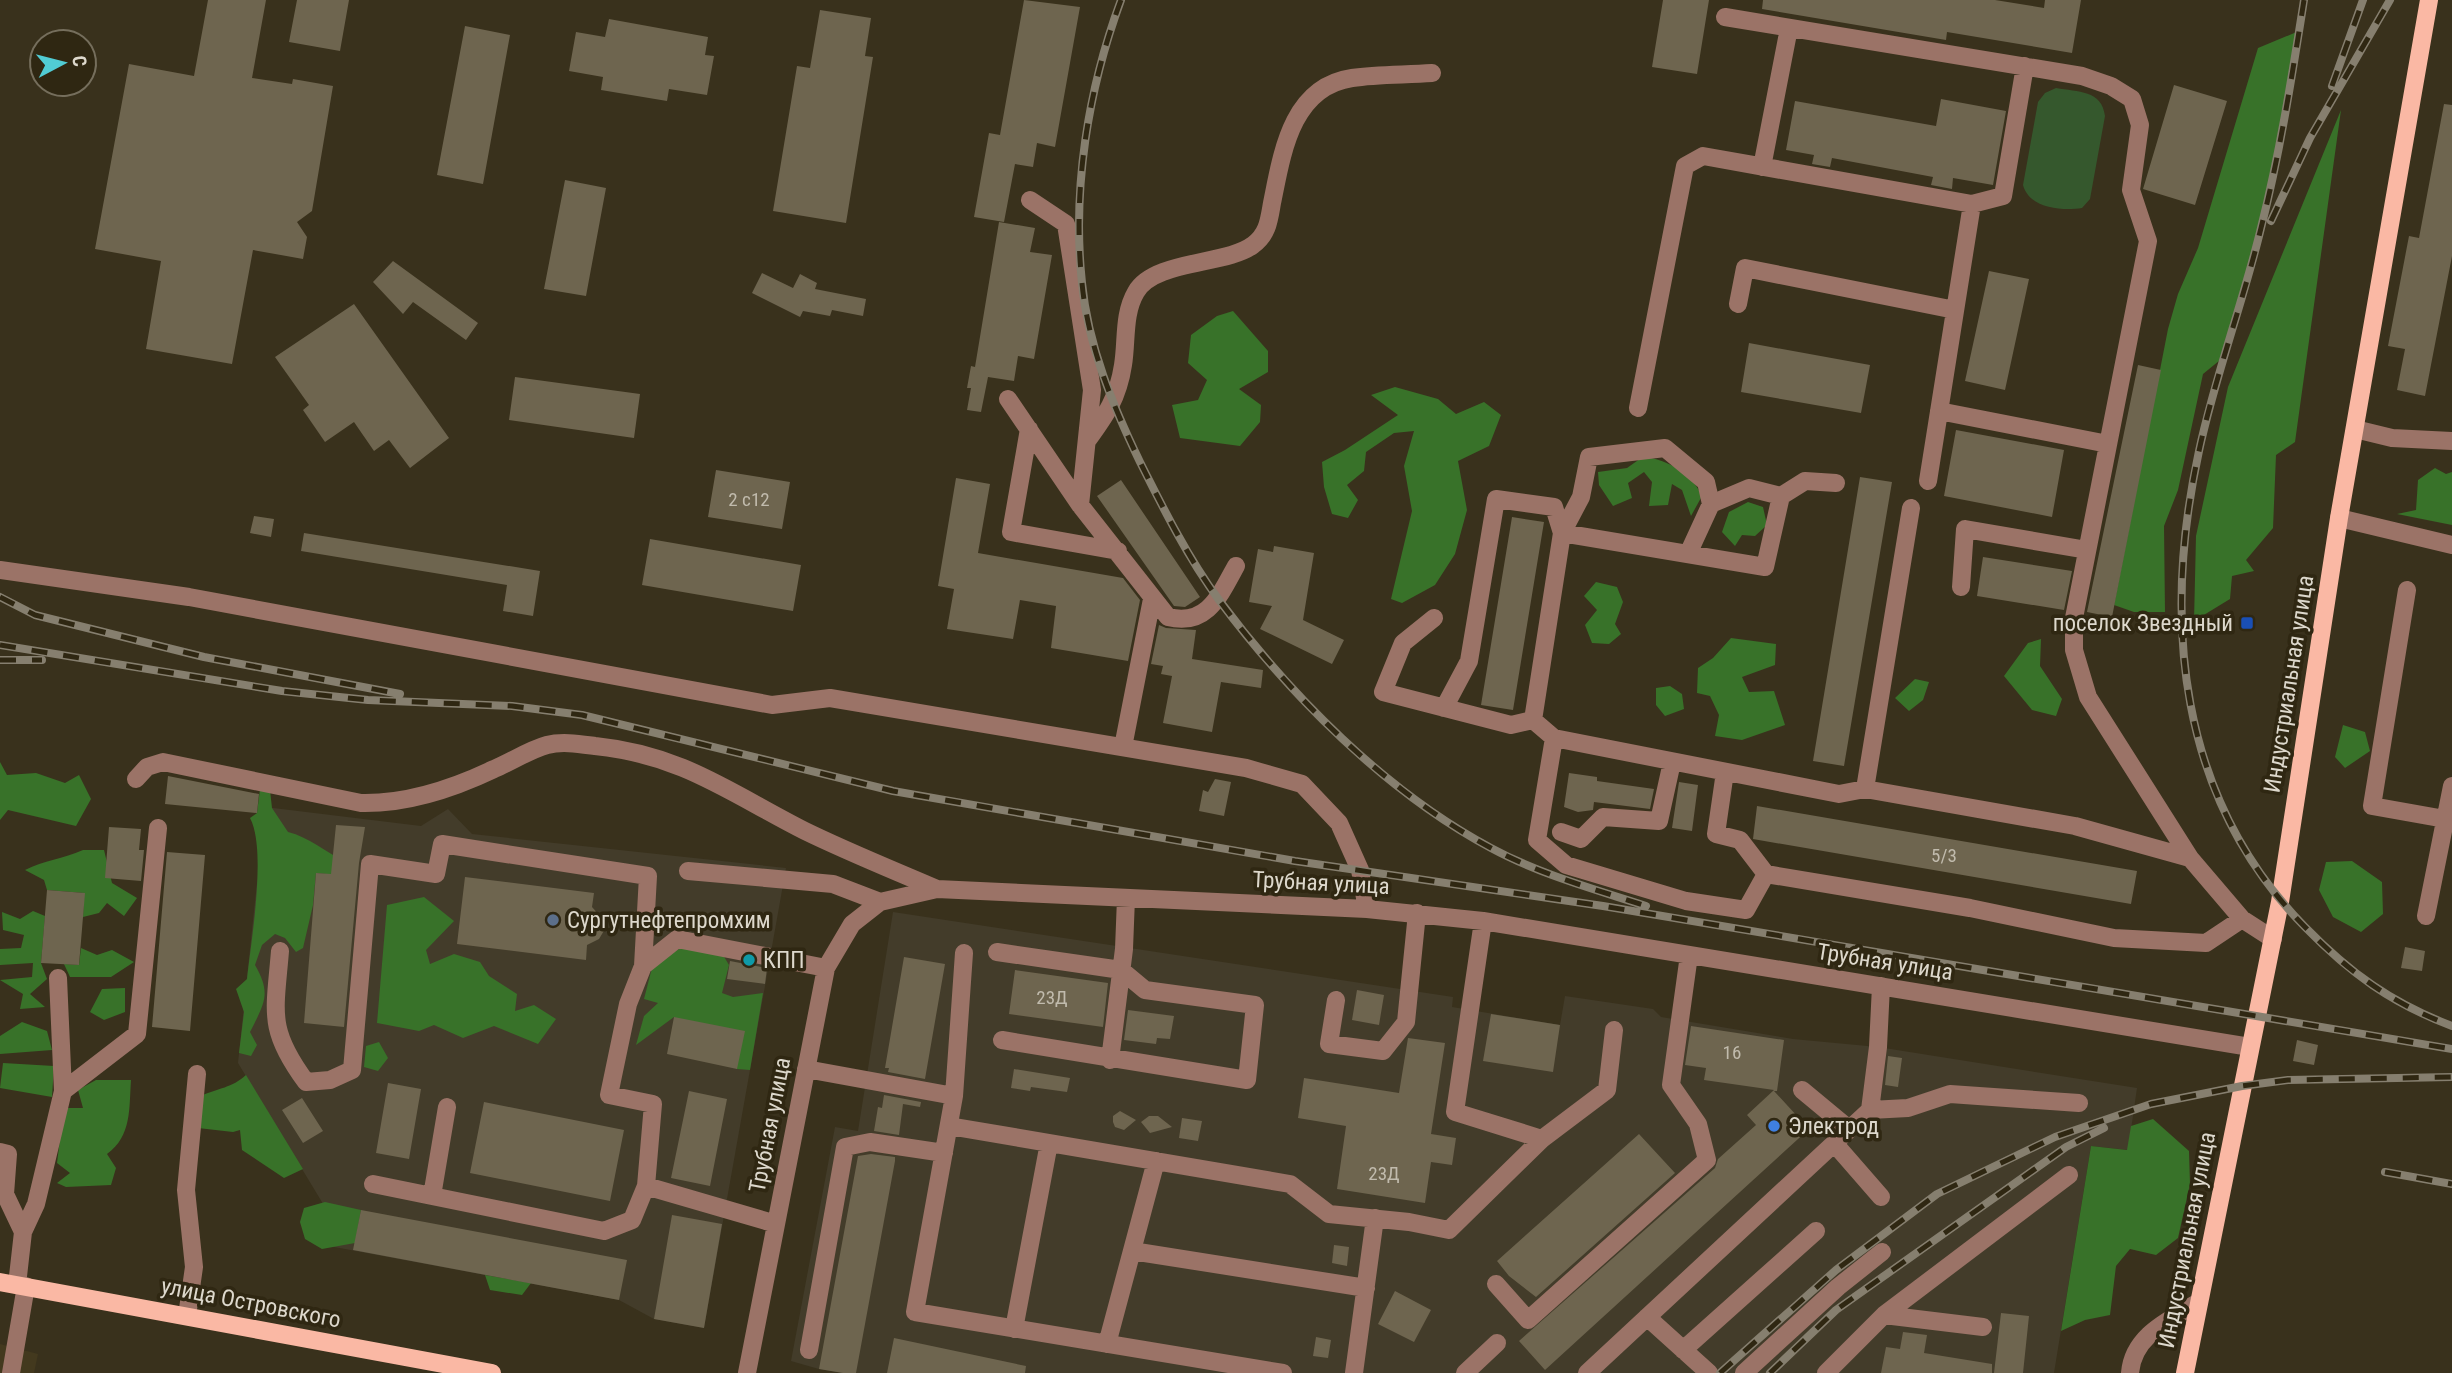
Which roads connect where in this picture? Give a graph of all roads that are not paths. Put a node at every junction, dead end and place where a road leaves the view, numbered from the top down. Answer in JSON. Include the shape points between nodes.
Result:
{"nodes":[{"id":1,"x":2429,"y":0,"type":"edge"},
{"id":2,"x":1725,"y":17,"type":"dead end"},
{"id":3,"x":1788,"y":28,"type":"junction"},
{"id":4,"x":2025,"y":66,"type":"junction"},
{"id":5,"x":1432,"y":73,"type":"dead end"},
{"id":6,"x":1762,"y":167,"type":"junction"},
{"id":7,"x":1030,"y":200,"type":"dead end"},
{"id":8,"x":1972,"y":204,"type":"junction"},
{"id":9,"x":1738,"y":304,"type":"dead end"},
{"id":10,"x":1955,"y":310,"type":"junction"},
{"id":11,"x":1009,"y":399,"type":"dead end"},
{"id":12,"x":1638,"y":408,"type":"dead end"},
{"id":13,"x":1939,"y":411,"type":"junction"},
{"id":14,"x":1029,"y":429,"type":"junction"},
{"id":15,"x":2355,"y":429,"type":"junction"},
{"id":16,"x":1087,"y":441,"type":"junction"},
{"id":17,"x":2452,"y":441,"type":"edge"},
{"id":18,"x":2108,"y":444,"type":"junction"},
{"id":19,"x":1927,"y":481,"type":"dead end"},
{"id":20,"x":1836,"y":482,"type":"dead end"},
{"id":21,"x":1781,"y":496,"type":"junction"},
{"id":22,"x":1711,"y":504,"type":"junction"},
{"id":23,"x":1080,"y":505,"type":"junction"},
{"id":24,"x":1911,"y":508,"type":"dead end"},
{"id":25,"x":2339,"y":518,"type":"junction"},
{"id":26,"x":1562,"y":533,"type":"junction"},
{"id":27,"x":2452,"y":545,"type":"edge"},
{"id":28,"x":2087,"y":550,"type":"junction"},
{"id":29,"x":1118,"y":551,"type":"junction"},
{"id":30,"x":1688,"y":554,"type":"junction"},
{"id":31,"x":1236,"y":566,"type":"dead end"},
{"id":32,"x":0,"y":570,"type":"edge"},
{"id":33,"x":1961,"y":587,"type":"dead end"},
{"id":34,"x":2407,"y":590,"type":"dead end"},
{"id":35,"x":1152,"y":600,"type":"junction"},
{"id":36,"x":1434,"y":618,"type":"dead end"},
{"id":37,"x":1444,"y":708,"type":"junction"},
{"id":38,"x":1533,"y":720,"type":"junction"},
{"id":39,"x":1554,"y":738,"type":"junction"},
{"id":40,"x":1123,"y":747,"type":"junction"},
{"id":41,"x":1672,"y":762,"type":"junction"},
{"id":42,"x":1725,"y":772,"type":"junction"},
{"id":43,"x":136,"y":779,"type":"dead end"},
{"id":44,"x":2452,"y":786,"type":"edge"},
{"id":45,"x":1865,"y":789,"type":"junction"},
{"id":46,"x":2445,"y":819,"type":"junction"},
{"id":47,"x":158,"y":828,"type":"dead end"},
{"id":48,"x":1561,"y":832,"type":"dead end"},
{"id":49,"x":2190,"y":858,"type":"junction"},
{"id":50,"x":688,"y":872,"type":"dead end"},
{"id":51,"x":1766,"y":874,"type":"junction"},
{"id":52,"x":937,"y":889,"type":"junction"},
{"id":53,"x":1126,"y":898,"type":"junction"},
{"id":54,"x":880,"y":902,"type":"junction"},
{"id":55,"x":1367,"y":909,"type":"junction"},
{"id":56,"x":1417,"y":913,"type":"junction"},
{"id":57,"x":2426,"y":916,"type":"dead end"},
{"id":58,"x":2242,"y":919,"type":"junction"},
{"id":59,"x":1483,"y":920,"type":"junction"},
{"id":60,"x":2273,"y":939,"type":"junction"},
{"id":61,"x":280,"y":951,"type":"dead end"},
{"id":62,"x":997,"y":952,"type":"dead end"},
{"id":63,"x":964,"y":953,"type":"dead end"},
{"id":64,"x":1689,"y":954,"type":"junction"},
{"id":65,"x":643,"y":966,"type":"junction"},
{"id":66,"x":826,"y":968,"type":"junction"},
{"id":67,"x":1121,"y":970,"type":"junction"},
{"id":68,"x":58,"y":978,"type":"dead end"},
{"id":69,"x":1881,"y":986,"type":"junction"},
{"id":70,"x":1336,"y":1000,"type":"dead end"},
{"id":71,"x":1614,"y":1030,"type":"dead end"},
{"id":72,"x":1002,"y":1040,"type":"dead end"},
{"id":73,"x":2250,"y":1047,"type":"junction"},
{"id":74,"x":1110,"y":1060,"type":"junction"},
{"id":75,"x":806,"y":1069,"type":"junction"},
{"id":76,"x":197,"y":1074,"type":"dead end"},
{"id":77,"x":1802,"y":1090,"type":"dead end"},
{"id":78,"x":62,"y":1091,"type":"junction"},
{"id":79,"x":954,"y":1096,"type":"junction"},
{"id":80,"x":2079,"y":1103,"type":"dead end"},
{"id":81,"x":447,"y":1107,"type":"dead end"},
{"id":82,"x":1870,"y":1110,"type":"junction"},
{"id":83,"x":949,"y":1126,"type":"junction"},
{"id":84,"x":1849,"y":1129,"type":"junction"},
{"id":85,"x":1542,"y":1139,"type":"junction"},
{"id":86,"x":1049,"y":1143,"type":"junction"},
{"id":87,"x":1835,"y":1143,"type":"junction"},
{"id":88,"x":0,"y":1152,"type":"edge"},
{"id":89,"x":944,"y":1153,"type":"junction"},
{"id":90,"x":1156,"y":1161,"type":"junction"},
{"id":91,"x":2069,"y":1175,"type":"dead end"},
{"id":92,"x":373,"y":1184,"type":"dead end"},
{"id":93,"x":646,"y":1186,"type":"junction"},
{"id":94,"x":432,"y":1196,"type":"junction"},
{"id":95,"x":1881,"y":1197,"type":"dead end"},
{"id":96,"x":1375,"y":1219,"type":"junction"},
{"id":97,"x":776,"y":1224,"type":"junction"},
{"id":98,"x":1816,"y":1230,"type":"dead end"},
{"id":99,"x":23,"y":1232,"type":"junction"},
{"id":100,"x":1132,"y":1251,"type":"junction"},
{"id":101,"x":1882,"y":1252,"type":"dead end"},
{"id":102,"x":14,"y":1284,"type":"edge"},
{"id":103,"x":1496,"y":1284,"type":"dead end"},
{"id":104,"x":1366,"y":1289,"type":"junction"},
{"id":105,"x":2199,"y":1302,"type":"junction"},
{"id":106,"x":1884,"y":1315,"type":"junction"},
{"id":107,"x":187,"y":1316,"type":"junction"},
{"id":108,"x":1647,"y":1317,"type":"junction"},
{"id":109,"x":1983,"y":1327,"type":"dead end"},
{"id":110,"x":1014,"y":1329,"type":"junction"},
{"id":111,"x":1497,"y":1343,"type":"dead end"},
{"id":112,"x":1107,"y":1344,"type":"junction"},
{"id":113,"x":809,"y":1350,"type":"dead end"},
{"id":114,"x":1683,"y":1350,"type":"junction"},
{"id":115,"x":474,"y":1371,"type":"edge"},
{"id":116,"x":1468,"y":1372,"type":"edge"},
{"id":117,"x":11,"y":1373,"type":"edge"},
{"id":118,"x":492,"y":1373,"type":"edge"},
{"id":119,"x":747,"y":1373,"type":"edge"},
{"id":120,"x":1283,"y":1373,"type":"edge"},
{"id":121,"x":1354,"y":1373,"type":"edge"},
{"id":122,"x":1587,"y":1373,"type":"edge"},
{"id":123,"x":1709,"y":1373,"type":"edge"},
{"id":124,"x":1744,"y":1373,"type":"edge"},
{"id":125,"x":1826,"y":1373,"type":"edge"},
{"id":126,"x":2130,"y":1373,"type":"edge"},
{"id":127,"x":2186,"y":1373,"type":"edge"}],
"edges":[{"from":1,"to":15,"type":"main road","name":"Индустриальная улица"},
{"from":2,"to":3,"type":"street"},
{"from":3,"to":4,"type":"street"},
{"from":3,"to":6,"type":"street"},
{"from":4,"to":8,"type":"street","via":[[2003,196]]},
{"from":4,"to":18,"type":"street","via":[[2111,86],[2132,99],[2140,125],[2131,190],[2148,241]]},
{"from":5,"to":16,"type":"street","via":[[1349,78],[1316,92],[1296,117],[1283,150],[1266,233],[1251,247],[1160,273],[1136,290],[1113,406]]},
{"from":6,"to":8,"type":"street"},
{"from":6,"to":12,"type":"street","via":[[1703,156],[1685,166]]},
{"from":7,"to":16,"type":"street","via":[[1066,224],[1092,390]]},
{"from":8,"to":10,"type":"street"},
{"from":9,"to":10,"type":"street","via":[[1745,268]]},
{"from":10,"to":13,"type":"street"},
{"from":11,"to":14,"type":"street"},
{"from":13,"to":18,"type":"street"},
{"from":13,"to":19,"type":"street"},
{"from":14,"to":23,"type":"street"},
{"from":14,"to":29,"type":"street","via":[[1011,532]]},
{"from":15,"to":17,"type":"street","via":[[2392,438]]},
{"from":15,"to":25,"type":"main road","name":"Индустриальная улица"},
{"from":16,"to":23,"type":"street"},
{"from":18,"to":28,"type":"street"},
{"from":20,"to":21,"type":"street","via":[[1805,481]]},
{"from":21,"to":22,"type":"street","via":[[1749,488]]},
{"from":21,"to":30,"type":"street","via":[[1765,567]]},
{"from":22,"to":26,"type":"street","via":[[1706,482],[1665,448],[1589,457],[1581,497]]},
{"from":22,"to":30,"type":"street"},
{"from":23,"to":29,"type":"street"},
{"from":24,"to":45,"type":"street"},
{"from":25,"to":27,"type":"street"},
{"from":25,"to":60,"type":"main road","name":"Индустриальная улица"},
{"from":26,"to":30,"type":"street"},
{"from":26,"to":37,"type":"street","via":[[1554,507],[1496,499],[1469,661]]},
{"from":26,"to":38,"type":"street"},
{"from":28,"to":33,"type":"street","via":[[1965,529]]},
{"from":28,"to":49,"type":"street","via":[[2074,618],[2074,650],[2083,689]]},
{"from":29,"to":35,"type":"street"},
{"from":31,"to":35,"type":"street","via":[[1218,599],[1200,616],[1183,621],[1168,617]]},
{"from":32,"to":40,"type":"street","via":[[188,597],[772,705],[830,698]]},
{"from":34,"to":46,"type":"street","via":[[2372,806]]},
{"from":35,"to":40,"type":"street"},
{"from":36,"to":37,"type":"street","via":[[1403,643],[1383,692]]},
{"from":37,"to":38,"type":"street","via":[[1511,726]]},
{"from":38,"to":39,"type":"street"},
{"from":39,"to":41,"type":"street"},
{"from":39,"to":51,"type":"street","via":[[1537,840],[1566,865],[1686,901],[1746,909]]},
{"from":40,"to":55,"type":"street","via":[[1246,768],[1301,784],[1339,823],[1360,870]]},
{"from":41,"to":42,"type":"street"},
{"from":41,"to":48,"type":"street","via":[[1659,821],[1603,817],[1581,839]]},
{"from":42,"to":45,"type":"street","via":[[1839,793]]},
{"from":42,"to":51,"type":"street","via":[[1716,834],[1740,839]]},
{"from":43,"to":52,"type":"street","via":[[147,766],[163,762],[361,803],[384,803],[475,778],[547,745],[608,747],[663,759],[714,780],[805,831]]},
{"from":44,"to":46,"type":"street"},
{"from":45,"to":49,"type":"street","via":[[2075,826]]},
{"from":46,"to":57,"type":"street"},
{"from":47,"to":78,"type":"street","via":[[137,1034]]},
{"from":49,"to":58,"type":"street"},
{"from":50,"to":54,"type":"street","via":[[833,884]]},
{"from":51,"to":58,"type":"street","via":[[2114,938],[2206,943]]},
{"from":52,"to":53,"type":"street","name":"Трубная улица"},
{"from":52,"to":54,"type":"street","name":"Трубная улица"},
{"from":53,"to":55,"type":"street","name":"Трубная улица"},
{"from":53,"to":67,"type":"street"},
{"from":54,"to":66,"type":"street","name":"Трубная улица","via":[[852,924]]},
{"from":55,"to":56,"type":"street","name":"Трубная улица"},
{"from":56,"to":59,"type":"street","name":"Трубная улица"},
{"from":56,"to":70,"type":"street","via":[[1406,1022],[1382,1051],[1329,1044]]},
{"from":58,"to":60,"type":"street"},
{"from":59,"to":64,"type":"street","name":"Трубная улица"},
{"from":59,"to":85,"type":"street","via":[[1455,1112]]},
{"from":60,"to":73,"type":"main road","name":"Индустриальная улица"},
{"from":61,"to":65,"type":"street","via":[[275,1024],[287,1056],[306,1082],[330,1080],[352,1070],[370,864],[436,874],[442,844],[648,876]]},
{"from":62,"to":67,"type":"street"},
{"from":63,"to":79,"type":"street"},
{"from":64,"to":69,"type":"street","name":"Трубная улица"},
{"from":64,"to":103,"type":"street","via":[[1671,1085],[1698,1124],[1707,1160],[1528,1320]]},
{"from":65,"to":66,"type":"street","via":[[677,939]]},
{"from":65,"to":93,"type":"street","via":[[628,1004],[609,1095],[653,1104]]},
{"from":66,"to":75,"type":"street","name":"Трубная улица"},
{"from":67,"to":74,"type":"street"},
{"from":67,"to":74,"type":"street","via":[[1145,990],[1255,1005],[1247,1080]]},
{"from":68,"to":78,"type":"street"},
{"from":69,"to":73,"type":"street","name":"Трубная улица"},
{"from":69,"to":82,"type":"street"},
{"from":71,"to":85,"type":"street","via":[[1607,1090]]},
{"from":72,"to":74,"type":"street"},
{"from":73,"to":105,"type":"main road","name":"Индустриальная улица"},
{"from":75,"to":79,"type":"street"},
{"from":75,"to":97,"type":"street","name":"Трубная улица"},
{"from":76,"to":107,"type":"street","via":[[186,1190],[194,1267]]},
{"from":77,"to":84,"type":"street"},
{"from":78,"to":99,"type":"street","via":[[36,1204]]},
{"from":79,"to":83,"type":"street"},
{"from":80,"to":82,"type":"street","via":[[1950,1094],[1908,1108]]},
{"from":81,"to":94,"type":"street"},
{"from":82,"to":84,"type":"street"},
{"from":83,"to":86,"type":"street"},
{"from":83,"to":89,"type":"street"},
{"from":84,"to":87,"type":"street"},
{"from":85,"to":96,"type":"street","via":[[1448,1230]]},
{"from":86,"to":90,"type":"street"},
{"from":86,"to":110,"type":"street"},
{"from":87,"to":95,"type":"street"},
{"from":87,"to":108,"type":"street"},
{"from":88,"to":99,"type":"street","via":[[8,1154],[5,1194]]},
{"from":89,"to":110,"type":"street","via":[[915,1312]]},
{"from":89,"to":113,"type":"street","via":[[870,1142],[845,1147]]},
{"from":90,"to":96,"type":"street","via":[[1290,1184],[1329,1214]]},
{"from":90,"to":100,"type":"street"},
{"from":91,"to":106,"type":"street"},
{"from":92,"to":94,"type":"street"},
{"from":93,"to":94,"type":"street","via":[[632,1220],[604,1231]]},
{"from":93,"to":97,"type":"street"},
{"from":96,"to":104,"type":"street"},
{"from":97,"to":119,"type":"street","name":"Трубная улица"},
{"from":98,"to":114,"type":"street"},
{"from":99,"to":102,"type":"street"},
{"from":100,"to":104,"type":"street"},
{"from":100,"to":112,"type":"street"},
{"from":101,"to":124,"type":"street"},
{"from":102,"to":107,"type":"main road","name":"улица Островского"},
{"from":102,"to":117,"type":"street"},
{"from":104,"to":121,"type":"street"},
{"from":105,"to":126,"type":"street","via":[[2149,1332]]},
{"from":105,"to":127,"type":"main road","name":"Индустриальная улица"},
{"from":106,"to":109,"type":"street"},
{"from":106,"to":125,"type":"street"},
{"from":107,"to":115,"type":"main road","name":"улица Островского"},
{"from":108,"to":114,"type":"street"},
{"from":108,"to":122,"type":"street"},
{"from":110,"to":112,"type":"street"},
{"from":111,"to":116,"type":"street"},
{"from":112,"to":120,"type":"street"},
{"from":114,"to":123,"type":"street"},
{"from":115,"to":118,"type":"main road","name":"улица Островского"}]}
